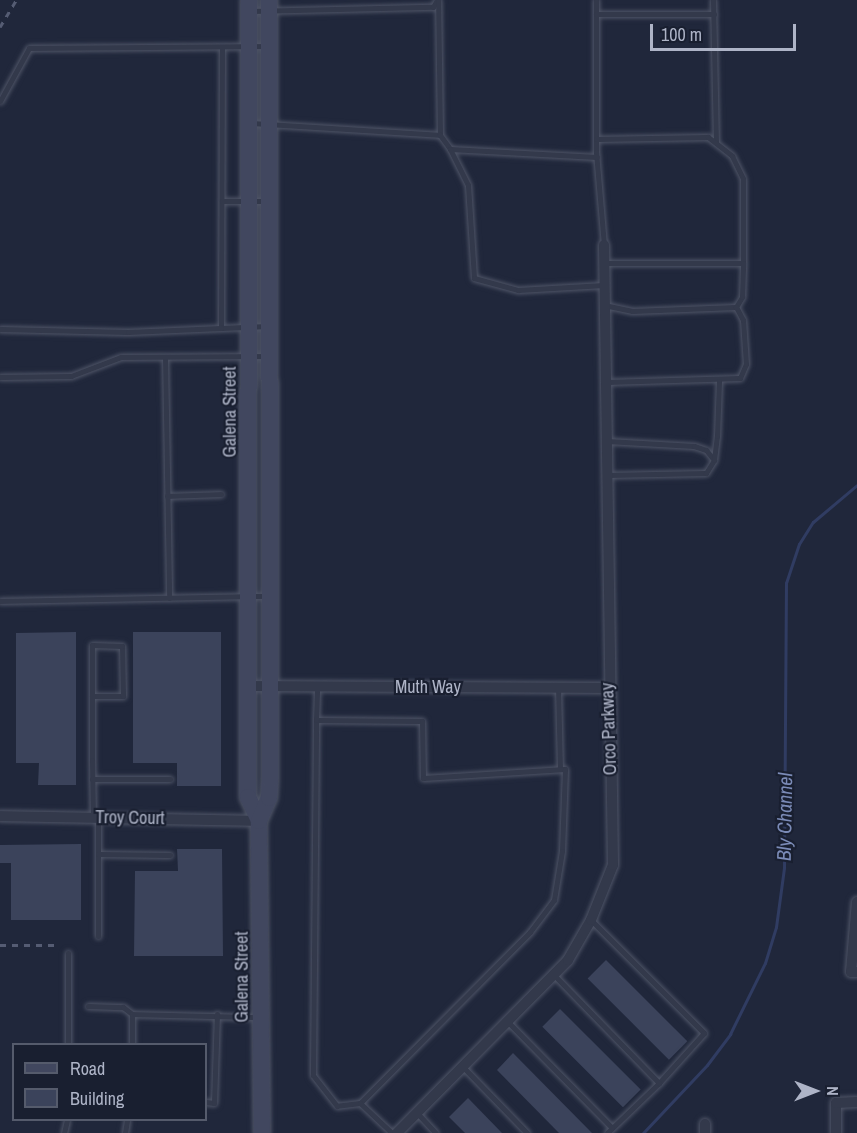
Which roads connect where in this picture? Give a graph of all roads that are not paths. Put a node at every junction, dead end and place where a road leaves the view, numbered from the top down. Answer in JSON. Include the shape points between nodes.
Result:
{"nodes":[{"id":1,"x":297,"y":0,"type":"edge"},
{"id":2,"x":438,"y":0,"type":"edge"},
{"id":3,"x":596,"y":0,"type":"edge"},
{"id":4,"x":713,"y":0,"type":"edge"},
{"id":5,"x":269,"y":5,"type":"edge"},
{"id":6,"x":249,"y":6,"type":"edge"},
{"id":7,"x":297,"y":9,"type":"junction"},
{"id":8,"x":596,"y":14,"type":"junction"},
{"id":9,"x":714,"y":14,"type":"junction"},
{"id":10,"x":249,"y":46,"type":"junction"},
{"id":11,"x":269,"y":46,"type":"junction"},
{"id":12,"x":222,"y":47,"type":"junction"},
{"id":13,"x":0,"y":100,"type":"edge"},
{"id":14,"x":249,"y":123,"type":"junction"},
{"id":15,"x":269,"y":124,"type":"junction"},
{"id":16,"x":440,"y":135,"type":"junction"},
{"id":17,"x":596,"y":139,"type":"junction"},
{"id":18,"x":716,"y":142,"type":"junction"},
{"id":19,"x":450,"y":149,"type":"junction"},
{"id":20,"x":597,"y":157,"type":"junction"},
{"id":21,"x":222,"y":201,"type":"junction"},
{"id":22,"x":248,"y":201,"type":"junction"},
{"id":23,"x":268,"y":201,"type":"junction"},
{"id":24,"x":604,"y":245,"type":"joint"},
{"id":25,"x":604,"y":263,"type":"junction"},
{"id":26,"x":743,"y":263,"type":"junction"},
{"id":27,"x":604,"y":285,"type":"junction"},
{"id":28,"x":604,"y":305,"type":"junction"},
{"id":29,"x":736,"y":307,"type":"junction"},
{"id":30,"x":268,"y":326,"type":"junction"},
{"id":31,"x":221,"y":328,"type":"junction"},
{"id":32,"x":249,"y":328,"type":"junction"},
{"id":33,"x":0,"y":329,"type":"edge"},
{"id":34,"x":249,"y":356,"type":"junction"},
{"id":35,"x":268,"y":356,"type":"junction"},
{"id":36,"x":165,"y":357,"type":"junction"},
{"id":37,"x":0,"y":377,"type":"edge"},
{"id":38,"x":604,"y":381,"type":"junction"},
{"id":39,"x":719,"y":381,"type":"junction"},
{"id":40,"x":605,"y":441,"type":"junction"},
{"id":41,"x":714,"y":460,"type":"junction"},
{"id":42,"x":605,"y":475,"type":"junction"},
{"id":43,"x":221,"y":494,"type":"dead end"},
{"id":44,"x":167,"y":496,"type":"junction"},
{"id":45,"x":249,"y":596,"type":"junction"},
{"id":46,"x":270,"y":596,"type":"junction"},
{"id":47,"x":169,"y":598,"type":"junction"},
{"id":48,"x":0,"y":601,"type":"edge"},
{"id":49,"x":249,"y":686,"type":"junction"},
{"id":50,"x":269,"y":686,"type":"junction"},
{"id":51,"x":317,"y":686,"type":"junction"},
{"id":52,"x":558,"y":687,"type":"junction"},
{"id":53,"x":608,"y":688,"type":"junction"},
{"id":54,"x":92,"y":696,"type":"junction"},
{"id":55,"x":316,"y":720,"type":"junction"},
{"id":56,"x":560,"y":769,"type":"junction"},
{"id":57,"x":92,"y":779,"type":"junction"},
{"id":58,"x":170,"y":779,"type":"dead end"},
{"id":59,"x":0,"y":816,"type":"edge"},
{"id":60,"x":95,"y":817,"type":"junction"},
{"id":61,"x":259,"y":821,"type":"junction"},
{"id":62,"x":98,"y":854,"type":"junction"},
{"id":63,"x":170,"y":855,"type":"dead end"},
{"id":64,"x":857,"y":902,"type":"edge"},
{"id":65,"x":591,"y":920,"type":"junction"},
{"id":66,"x":98,"y":936,"type":"dead end"},
{"id":67,"x":68,"y":953,"type":"dead end"},
{"id":68,"x":854,"y":972,"type":"edge"},
{"id":69,"x":554,"y":975,"type":"junction"},
{"id":70,"x":88,"y":1006,"type":"dead end"},
{"id":71,"x":132,"y":1014,"type":"junction"},
{"id":72,"x":217,"y":1014,"type":"junction"},
{"id":73,"x":261,"y":1017,"type":"junction"},
{"id":74,"x":508,"y":1022,"type":"junction"},
{"id":75,"x":68,"y":1043,"type":"edge"},
{"id":76,"x":132,"y":1043,"type":"edge"},
{"id":77,"x":464,"y":1068,"type":"junction"},
{"id":78,"x":659,"y":1083,"type":"junction"},
{"id":79,"x":207,"y":1102,"type":"edge"},
{"id":80,"x":857,"y":1102,"type":"edge"},
{"id":81,"x":360,"y":1103,"type":"junction"},
{"id":82,"x":418,"y":1114,"type":"junction"},
{"id":83,"x":609,"y":1131,"type":"edge"},
{"id":84,"x":262,"y":1133,"type":"edge"},
{"id":85,"x":392,"y":1133,"type":"edge"},
{"id":86,"x":397,"y":1133,"type":"edge"},
{"id":87,"x":436,"y":1133,"type":"edge"},
{"id":88,"x":527,"y":1133,"type":"edge"},
{"id":89,"x":836,"y":1133,"type":"edge"}],
"edges":[{"from":1,"to":7,"type":"lane"},
{"from":2,"to":7,"type":"lane","via":[[433,7]]},
{"from":2,"to":16,"type":"lane"},
{"from":3,"to":8,"type":"lane"},
{"from":4,"to":9,"type":"lane"},
{"from":5,"to":6,"type":"lane"},
{"from":5,"to":7,"type":"lane"},
{"from":5,"to":11,"type":"street","name":"Galena Street"},
{"from":6,"to":10,"type":"street","name":"Galena Street"},
{"from":8,"to":9,"type":"lane"},
{"from":8,"to":17,"type":"lane"},
{"from":9,"to":18,"type":"lane"},
{"from":10,"to":11,"type":"lane"},
{"from":10,"to":12,"type":"lane"},
{"from":10,"to":14,"type":"street","name":"Galena Street"},
{"from":11,"to":15,"type":"street","name":"Galena Street"},
{"from":12,"to":13,"type":"lane","via":[[29,48]]},
{"from":12,"to":21,"type":"lane"},
{"from":14,"to":15,"type":"lane"},
{"from":14,"to":22,"type":"street","name":"Galena Street"},
{"from":15,"to":16,"type":"lane"},
{"from":15,"to":23,"type":"street","name":"Galena Street"},
{"from":16,"to":19,"type":"lane"},
{"from":17,"to":18,"type":"lane","via":[[698,136]]},
{"from":17,"to":20,"type":"lane"},
{"from":18,"to":26,"type":"lane","via":[[732,156],[743,179]]},
{"from":19,"to":20,"type":"lane"},
{"from":19,"to":27,"type":"lane","via":[[468,186],[474,278],[518,290]]},
{"from":20,"to":24,"type":"lane"},
{"from":21,"to":22,"type":"lane"},
{"from":21,"to":31,"type":"lane"},
{"from":22,"to":23,"type":"lane"},
{"from":22,"to":32,"type":"street","name":"Galena Street"},
{"from":23,"to":30,"type":"street","name":"Galena Street"},
{"from":24,"to":25,"type":"street","name":"Orco Parkway"},
{"from":25,"to":26,"type":"lane"},
{"from":25,"to":27,"type":"street","name":"Orco Parkway"},
{"from":26,"to":29,"type":"lane","via":[[742,297]]},
{"from":27,"to":28,"type":"street","name":"Orco Parkway"},
{"from":28,"to":29,"type":"lane","via":[[632,310]]},
{"from":28,"to":38,"type":"street","name":"Orco Parkway"},
{"from":29,"to":39,"type":"lane","via":[[743,320],[746,364],[740,378]]},
{"from":30,"to":32,"type":"lane"},
{"from":30,"to":35,"type":"street","name":"Galena Street"},
{"from":31,"to":32,"type":"lane"},
{"from":31,"to":33,"type":"lane","via":[[128,332]]},
{"from":32,"to":34,"type":"street","name":"Galena Street"},
{"from":34,"to":35,"type":"lane"},
{"from":34,"to":36,"type":"lane"},
{"from":34,"to":45,"type":"street","name":"Galena Street"},
{"from":35,"to":46,"type":"street","name":"Galena Street"},
{"from":36,"to":37,"type":"lane","via":[[121,357],[71,376]]},
{"from":36,"to":44,"type":"lane"},
{"from":38,"to":39,"type":"lane"},
{"from":38,"to":40,"type":"street","name":"Orco Parkway"},
{"from":39,"to":41,"type":"lane"},
{"from":40,"to":41,"type":"lane","via":[[694,446],[706,450]]},
{"from":40,"to":42,"type":"street","name":"Orco Parkway"},
{"from":41,"to":42,"type":"lane","via":[[706,473]]},
{"from":42,"to":53,"type":"street","name":"Orco Parkway"},
{"from":43,"to":44,"type":"lane"},
{"from":44,"to":47,"type":"lane"},
{"from":45,"to":46,"type":"lane"},
{"from":45,"to":47,"type":"lane"},
{"from":45,"to":49,"type":"street","name":"Galena Street"},
{"from":46,"to":50,"type":"street","name":"Galena Street"},
{"from":47,"to":48,"type":"lane"},
{"from":49,"to":50,"type":"street","name":"Muth Way"},
{"from":49,"to":61,"type":"street","name":"Galena Street","via":[[248,797]]},
{"from":50,"to":51,"type":"street","name":"Muth Way"},
{"from":50,"to":61,"type":"street","name":"Galena Street","via":[[269,798]]},
{"from":51,"to":52,"type":"street","name":"Muth Way"},
{"from":51,"to":55,"type":"lane"},
{"from":52,"to":53,"type":"street","name":"Muth Way"},
{"from":52,"to":56,"type":"lane"},
{"from":53,"to":65,"type":"street","name":"Orco Parkway","via":[[613,865]]},
{"from":54,"to":54,"type":"lane","via":[[92,645],[122,646],[123,696]]},
{"from":54,"to":57,"type":"lane"},
{"from":55,"to":56,"type":"lane","via":[[422,721],[423,777]]},
{"from":55,"to":81,"type":"lane","via":[[313,1075],[337,1106]]},
{"from":56,"to":81,"type":"lane","via":[[565,769],[562,851],[554,900],[530,932]]},
{"from":57,"to":58,"type":"lane"},
{"from":57,"to":60,"type":"lane"},
{"from":59,"to":60,"type":"street","name":"Troy Court"},
{"from":60,"to":61,"type":"street","name":"Troy Court"},
{"from":60,"to":62,"type":"lane"},
{"from":61,"to":73,"type":"street","name":"Galena Street"},
{"from":62,"to":63,"type":"lane"},
{"from":62,"to":66,"type":"lane"},
{"from":64,"to":68,"type":"street"},
{"from":65,"to":69,"type":"street","name":"Orco Parkway"},
{"from":65,"to":78,"type":"lane","via":[[704,1033]]},
{"from":67,"to":75,"type":"lane"},
{"from":69,"to":74,"type":"street","name":"Orco Parkway"},
{"from":69,"to":78,"type":"lane"},
{"from":70,"to":71,"type":"lane","via":[[123,1007]]},
{"from":71,"to":72,"type":"lane"},
{"from":71,"to":76,"type":"lane"},
{"from":72,"to":73,"type":"lane"},
{"from":72,"to":79,"type":"lane","via":[[214,1103]]},
{"from":73,"to":84,"type":"street","name":"Galena Street"},
{"from":74,"to":77,"type":"street","name":"Orco Parkway"},
{"from":74,"to":83,"type":"lane"},
{"from":77,"to":82,"type":"street","name":"Orco Parkway"},
{"from":77,"to":88,"type":"lane"},
{"from":78,"to":83,"type":"lane"},
{"from":80,"to":89,"type":"street","via":[[836,1103]]},
{"from":81,"to":85,"type":"lane"},
{"from":82,"to":86,"type":"street","name":"Orco Parkway"},
{"from":82,"to":87,"type":"lane"}]}
